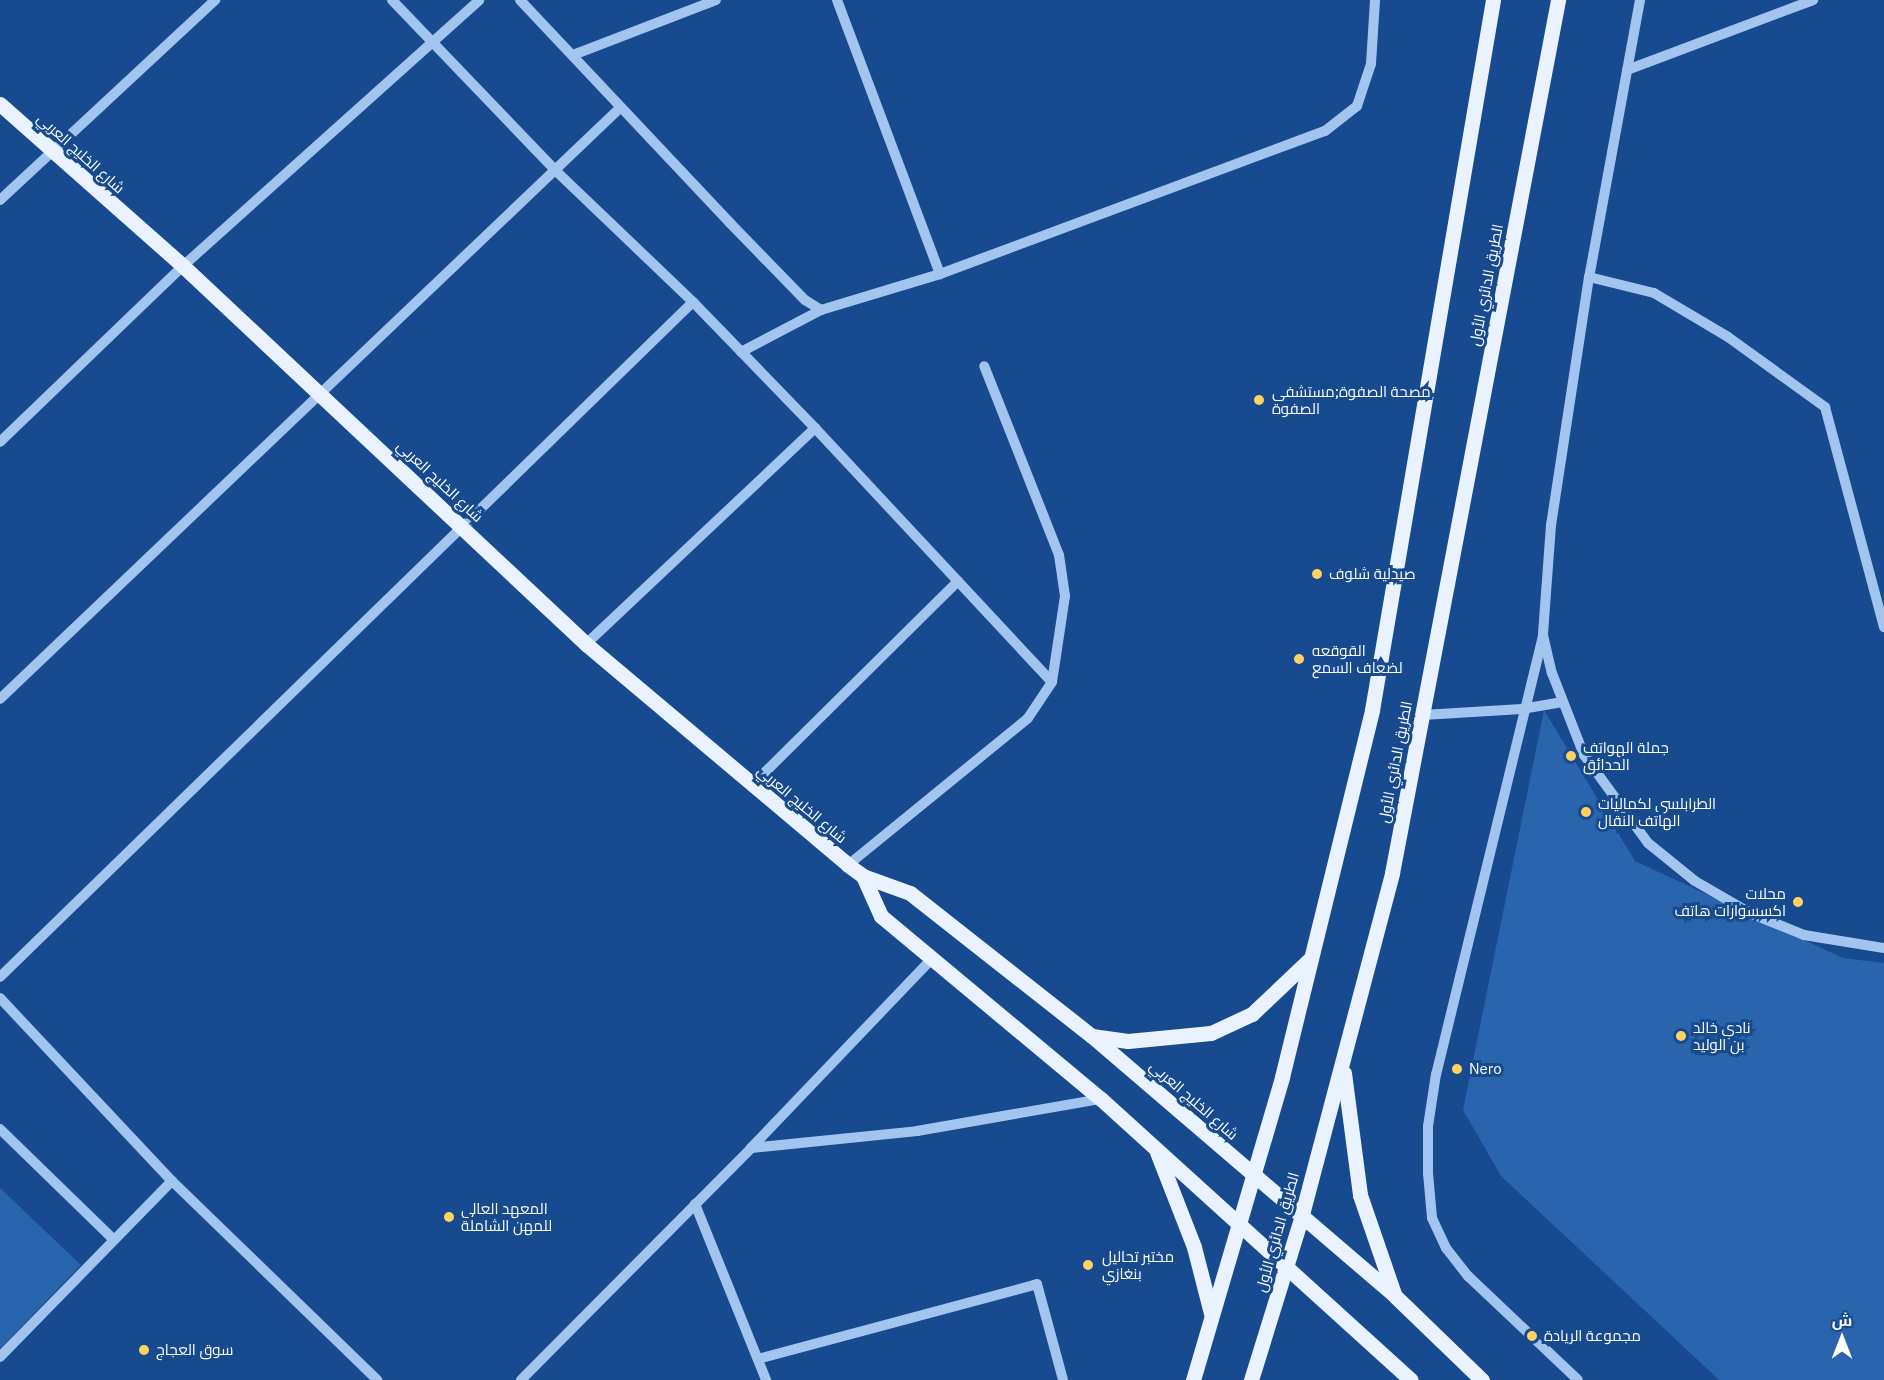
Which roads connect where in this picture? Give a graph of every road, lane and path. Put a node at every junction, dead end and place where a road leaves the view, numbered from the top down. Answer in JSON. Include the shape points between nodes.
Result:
{"nodes":[{"id":1,"x":215,"y":0,"type":"edge"},
{"id":2,"x":392,"y":0,"type":"edge"},
{"id":3,"x":479,"y":0,"type":"edge"},
{"id":4,"x":520,"y":0,"type":"edge"},
{"id":5,"x":716,"y":0,"type":"edge"},
{"id":6,"x":837,"y":0,"type":"edge"},
{"id":7,"x":1375,"y":0,"type":"edge"},
{"id":8,"x":1493,"y":0,"type":"edge"},
{"id":9,"x":1558,"y":0,"type":"edge"},
{"id":10,"x":1640,"y":0,"type":"edge"},
{"id":11,"x":1813,"y":0,"type":"edge"},
{"id":12,"x":433,"y":44,"type":"junction"},
{"id":13,"x":573,"y":55,"type":"junction"},
{"id":14,"x":1627,"y":70,"type":"junction"},
{"id":15,"x":0,"y":104,"type":"edge"},
{"id":16,"x":620,"y":108,"type":"junction"},
{"id":17,"x":52,"y":152,"type":"junction"},
{"id":18,"x":556,"y":171,"type":"junction"},
{"id":19,"x":0,"y":200,"type":"edge"},
{"id":20,"x":183,"y":266,"type":"junction"},
{"id":21,"x":940,"y":274,"type":"junction"},
{"id":22,"x":1589,"y":277,"type":"junction"},
{"id":23,"x":693,"y":302,"type":"junction"},
{"id":24,"x":821,"y":310,"type":"junction"},
{"id":25,"x":741,"y":352,"type":"junction"},
{"id":26,"x":984,"y":366,"type":"dead end"},
{"id":27,"x":320,"y":394,"type":"junction"},
{"id":28,"x":815,"y":428,"type":"junction"},
{"id":29,"x":0,"y":442,"type":"edge"},
{"id":30,"x":465,"y":527,"type":"junction"},
{"id":31,"x":958,"y":581,"type":"junction"},
{"id":32,"x":1884,"y":627,"type":"edge"},
{"id":33,"x":1543,"y":634,"type":"junction"},
{"id":34,"x":586,"y":644,"type":"junction"},
{"id":35,"x":1052,"y":682,"type":"junction"},
{"id":36,"x":0,"y":699,"type":"edge"},
{"id":37,"x":1562,"y":702,"type":"junction"},
{"id":38,"x":1522,"y":709,"type":"junction"},
{"id":39,"x":1423,"y":715,"type":"junction"},
{"id":40,"x":752,"y":785,"type":"junction"},
{"id":41,"x":848,"y":865,"type":"junction"},
{"id":42,"x":863,"y":876,"type":"junction"},
{"id":43,"x":1884,"y":948,"type":"edge"},
{"id":44,"x":1312,"y":957,"type":"junction"},
{"id":45,"x":930,"y":961,"type":"junction"},
{"id":46,"x":0,"y":977,"type":"edge"},
{"id":47,"x":0,"y":998,"type":"edge"},
{"id":48,"x":1092,"y":1036,"type":"junction"},
{"id":49,"x":1343,"y":1063,"type":"junction"},
{"id":50,"x":1101,"y":1099,"type":"junction"},
{"id":51,"x":0,"y":1129,"type":"edge"},
{"id":52,"x":1155,"y":1147,"type":"junction"},
{"id":53,"x":751,"y":1149,"type":"junction"},
{"id":54,"x":1254,"y":1175,"type":"junction"},
{"id":55,"x":172,"y":1181,"type":"junction"},
{"id":56,"x":695,"y":1204,"type":"junction"},
{"id":57,"x":1301,"y":1218,"type":"junction"},
{"id":58,"x":1240,"y":1224,"type":"junction"},
{"id":59,"x":114,"y":1240,"type":"junction"},
{"id":60,"x":1287,"y":1267,"type":"junction"},
{"id":61,"x":1395,"y":1296,"type":"junction"},
{"id":62,"x":1211,"y":1313,"type":"junction"},
{"id":63,"x":0,"y":1357,"type":"edge"},
{"id":64,"x":758,"y":1359,"type":"junction"},
{"id":65,"x":377,"y":1380,"type":"edge"},
{"id":66,"x":521,"y":1380,"type":"edge"},
{"id":67,"x":766,"y":1380,"type":"edge"},
{"id":68,"x":1063,"y":1380,"type":"edge"},
{"id":69,"x":1192,"y":1380,"type":"edge"},
{"id":70,"x":1251,"y":1380,"type":"edge"},
{"id":71,"x":1411,"y":1380,"type":"edge"},
{"id":72,"x":1482,"y":1380,"type":"edge"},
{"id":73,"x":1578,"y":1380,"type":"edge"}],
"edges":[{"from":1,"to":17,"type":"street"},
{"from":2,"to":12,"type":"street"},
{"from":3,"to":12,"type":"street"},
{"from":4,"to":13,"type":"street"},
{"from":5,"to":13,"type":"street"},
{"from":6,"to":21,"type":"street"},
{"from":7,"to":21,"type":"street","via":[[1371,64],[1357,106],[1325,131]]},
{"from":8,"to":44,"type":"main road","via":[[1372,710]]},
{"from":9,"to":39,"type":"main road","name":"الطريق الدائري الأول"},
{"from":10,"to":14,"type":"street"},
{"from":11,"to":14,"type":"street"},
{"from":12,"to":18,"type":"street"},
{"from":12,"to":20,"type":"street"},
{"from":13,"to":16,"type":"street"},
{"from":14,"to":22,"type":"street"},
{"from":15,"to":17,"type":"main road","name":"شارع الخليج العربي"},
{"from":16,"to":18,"type":"street"},
{"from":16,"to":24,"type":"street","via":[[805,300]]},
{"from":17,"to":19,"type":"street"},
{"from":17,"to":20,"type":"main road","name":"شارع الخليج العربي"},
{"from":18,"to":23,"type":"street"},
{"from":18,"to":27,"type":"street"},
{"from":20,"to":27,"type":"main road","name":"شارع الخليج العربي"},
{"from":20,"to":29,"type":"street"},
{"from":21,"to":24,"type":"street"},
{"from":22,"to":32,"type":"street","via":[[1654,293],[1728,337],[1825,407]]},
{"from":22,"to":33,"type":"street","via":[[1551,525]]},
{"from":23,"to":25,"type":"street"},
{"from":23,"to":30,"type":"street"},
{"from":24,"to":25,"type":"street"},
{"from":25,"to":28,"type":"street"},
{"from":26,"to":35,"type":"street","via":[[1059,555],[1065,596]]},
{"from":27,"to":30,"type":"main road","name":"شارع الخليج العربي"},
{"from":27,"to":36,"type":"street"},
{"from":28,"to":31,"type":"street"},
{"from":28,"to":34,"type":"street"},
{"from":30,"to":34,"type":"main road","name":"شارع الخليج العربي"},
{"from":30,"to":46,"type":"street"},
{"from":31,"to":35,"type":"street"},
{"from":31,"to":40,"type":"street"},
{"from":33,"to":37,"type":"street"},
{"from":33,"to":38,"type":"street"},
{"from":34,"to":40,"type":"main road","name":"شارع الخليج العربي"},
{"from":35,"to":41,"type":"street","via":[[1028,718]]},
{"from":37,"to":38,"type":"street"},
{"from":37,"to":43,"type":"street","via":[[1584,755],[1615,803],[1648,843],[1695,881],[1750,913],[1804,935]]},
{"from":38,"to":39,"type":"street"},
{"from":38,"to":73,"type":"street","via":[[1436,1074],[1428,1126],[1430,1196],[1432,1218],[1446,1248],[1468,1276]]},
{"from":39,"to":49,"type":"main road","name":"الطريق الدائري الأول","via":[[1392,873]]},
{"from":40,"to":41,"type":"main road","name":"شارع الخليج العربي"},
{"from":41,"to":42,"type":"main road","name":"شارع الخليج العربي"},
{"from":42,"to":45,"type":"main road","name":"شارع الخليج العربي","via":[[881,916]]},
{"from":42,"to":48,"type":"main road","name":"شارع الخليج العربي","via":[[910,893]]},
{"from":44,"to":48,"type":"main road","via":[[1252,1014],[1211,1033],[1128,1041]]},
{"from":44,"to":54,"type":"main road"},
{"from":45,"to":50,"type":"main road","name":"شارع الخليج العربي"},
{"from":45,"to":53,"type":"street"},
{"from":47,"to":55,"type":"street"},
{"from":48,"to":54,"type":"main road","name":"شارع الخليج العربي"},
{"from":49,"to":57,"type":"main road","name":"الطريق الدائري الأول"},
{"from":49,"to":61,"type":"main road","via":[[1360,1195]]},
{"from":50,"to":52,"type":"main road","name":"شارع الخليج العربي"},
{"from":50,"to":53,"type":"street","via":[[917,1131]]},
{"from":51,"to":59,"type":"street"},
{"from":52,"to":58,"type":"main road","name":"شارع الخليج العربي"},
{"from":52,"to":62,"type":"main road","via":[[1194,1247]]},
{"from":53,"to":56,"type":"street"},
{"from":54,"to":57,"type":"main road","name":"شارع الخليج العربي"},
{"from":54,"to":58,"type":"main road"},
{"from":55,"to":59,"type":"street"},
{"from":55,"to":65,"type":"street"},
{"from":56,"to":64,"type":"street"},
{"from":56,"to":66,"type":"street"},
{"from":57,"to":60,"type":"main road","name":"الطريق الدائري الأول"},
{"from":57,"to":61,"type":"main road","name":"شارع الخليج العربي"},
{"from":58,"to":60,"type":"main road","name":"شارع الخليج العربي"},
{"from":58,"to":62,"type":"main road"},
{"from":59,"to":63,"type":"street"},
{"from":60,"to":70,"type":"main road","name":"الطريق الدائري الأول"},
{"from":60,"to":71,"type":"main road","name":"شارع الخليج العربي"},
{"from":61,"to":72,"type":"main road","name":"شارع الخليج العربي"},
{"from":62,"to":69,"type":"main road"},
{"from":64,"to":67,"type":"street"},
{"from":64,"to":68,"type":"street","via":[[1037,1284]]}]}
